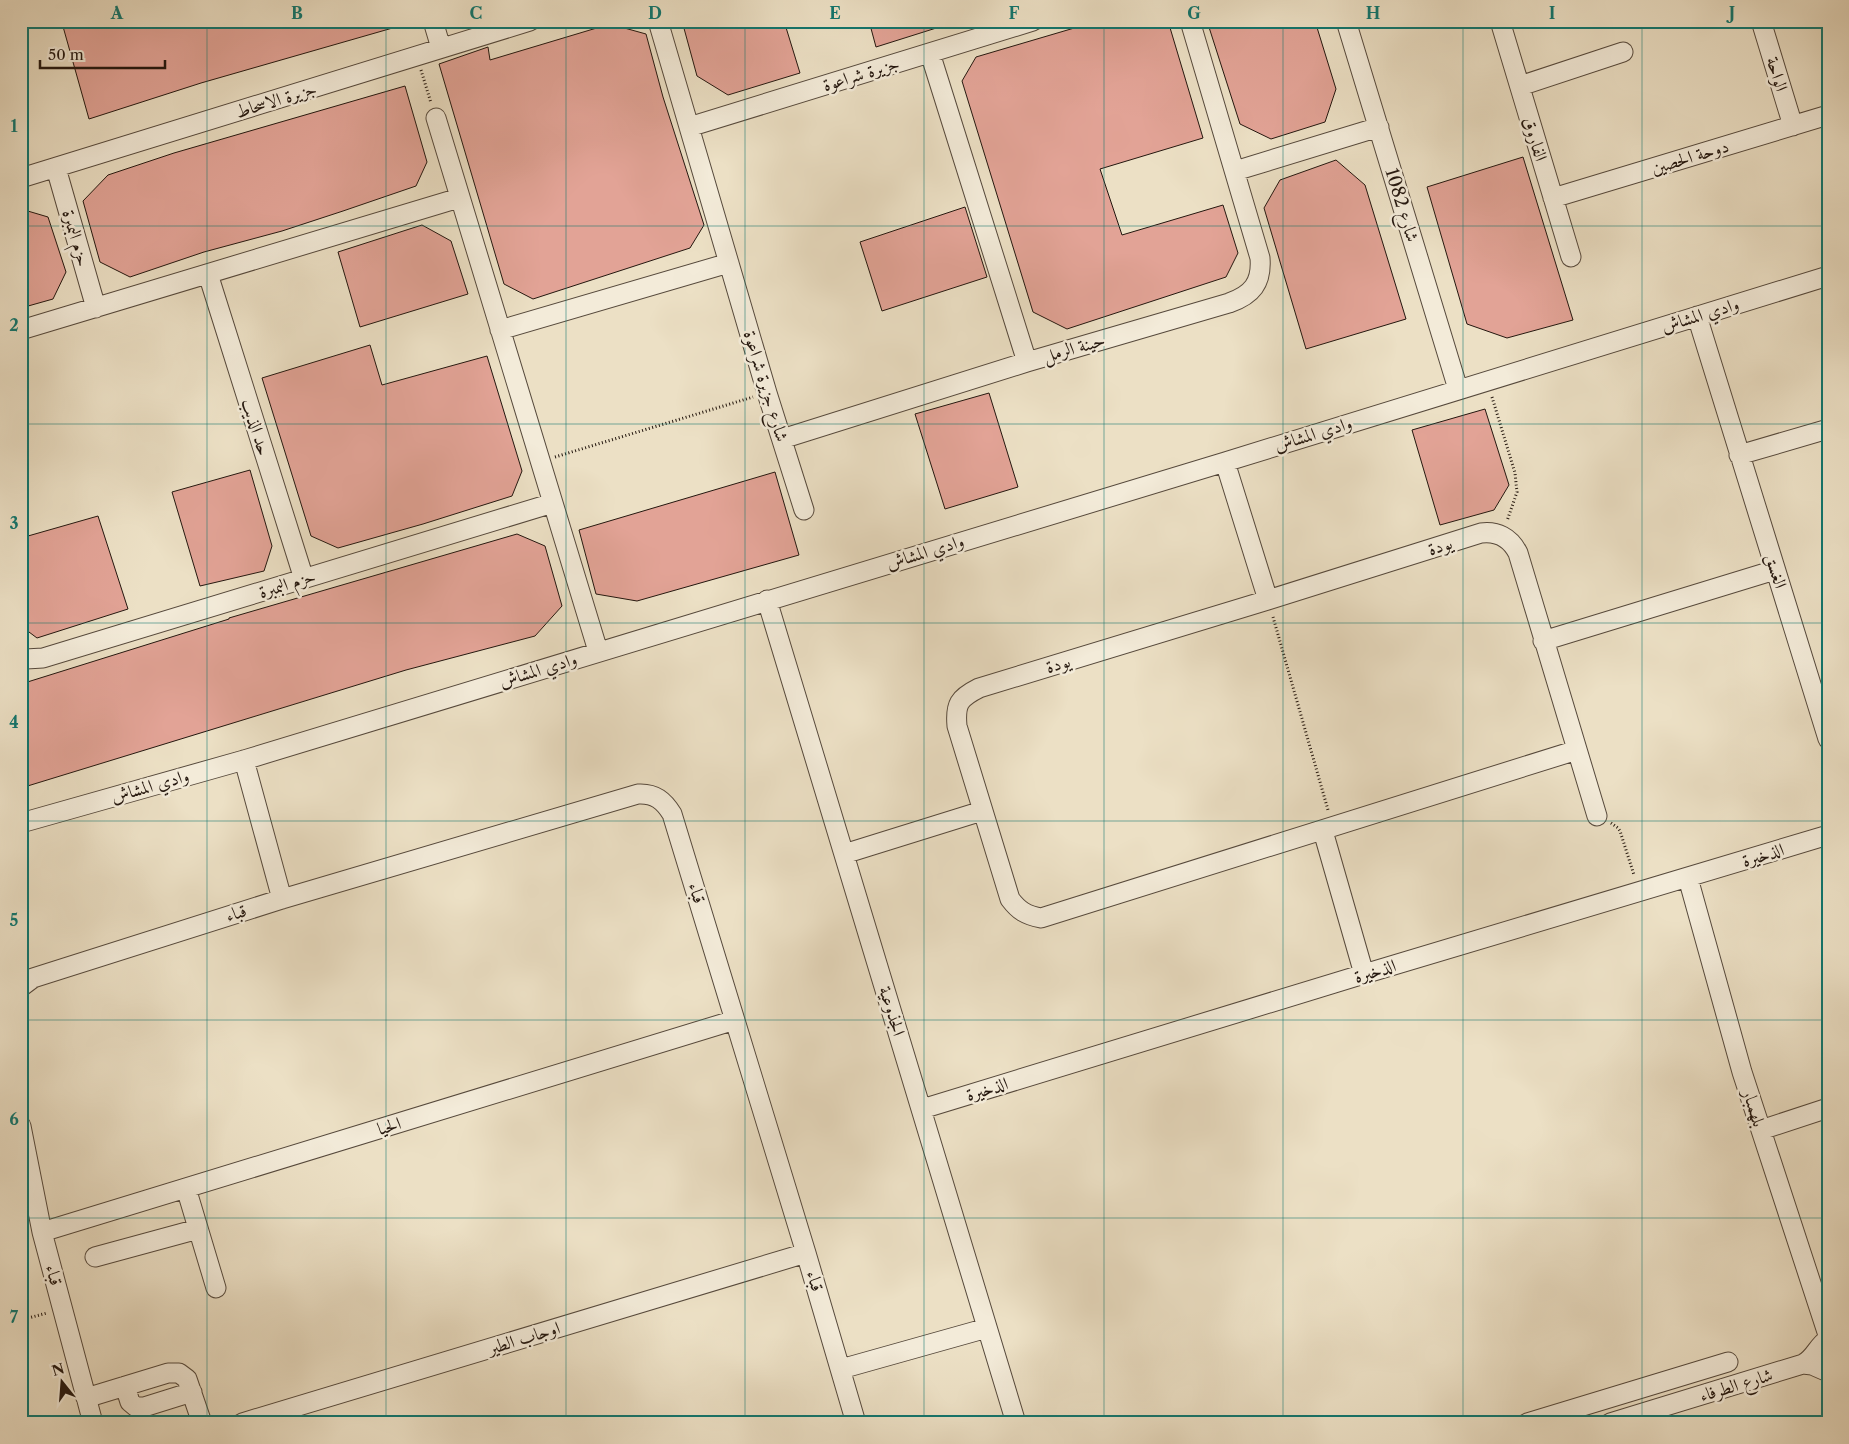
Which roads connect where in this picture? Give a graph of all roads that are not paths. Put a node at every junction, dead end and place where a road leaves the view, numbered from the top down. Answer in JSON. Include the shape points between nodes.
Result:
{"nodes":[{"id":1,"x":433,"y":21,"type":"edge"},
{"id":2,"x":530,"y":21,"type":"edge"},
{"id":3,"x":658,"y":21,"type":"edge"},
{"id":4,"x":1033,"y":21,"type":"edge"},
{"id":5,"x":1190,"y":21,"type":"edge"},
{"id":6,"x":1346,"y":21,"type":"edge"},
{"id":7,"x":1500,"y":21,"type":"edge"},
{"id":8,"x":1761,"y":21,"type":"edge"},
{"id":9,"x":441,"y":48,"type":"junction"},
{"id":10,"x":1623,"y":52,"type":"dead end"},
{"id":11,"x":930,"y":53,"type":"junction"},
{"id":12,"x":1520,"y":86,"type":"junction"},
{"id":13,"x":1828,"y":115,"type":"edge"},
{"id":14,"x":436,"y":118,"type":"road end"},
{"id":15,"x":1793,"y":126,"type":"junction"},
{"id":16,"x":689,"y":127,"type":"junction"},
{"id":17,"x":1378,"y":128,"type":"junction"},
{"id":18,"x":56,"y":168,"type":"junction"},
{"id":19,"x":1235,"y":171,"type":"junction"},
{"id":20,"x":21,"y":178,"type":"edge"},
{"id":21,"x":460,"y":198,"type":"junction"},
{"id":22,"x":1553,"y":198,"type":"junction"},
{"id":23,"x":1571,"y":257,"type":"dead end"},
{"id":24,"x":729,"y":263,"type":"junction"},
{"id":25,"x":208,"y":274,"type":"junction"},
{"id":26,"x":1828,"y":276,"type":"edge"},
{"id":27,"x":96,"y":308,"type":"junction"},
{"id":28,"x":1697,"y":316,"type":"junction"},
{"id":29,"x":21,"y":330,"type":"edge"},
{"id":30,"x":500,"y":330,"type":"junction"},
{"id":31,"x":1027,"y":362,"type":"junction"},
{"id":32,"x":1458,"y":389,"type":"junction"},
{"id":33,"x":1828,"y":429,"type":"edge"},
{"id":34,"x":782,"y":439,"type":"junction"},
{"id":35,"x":1739,"y":454,"type":"junction"},
{"id":36,"x":1225,"y":462,"type":"junction"},
{"id":37,"x":553,"y":503,"type":"junction"},
{"id":38,"x":804,"y":510,"type":"dead end"},
{"id":39,"x":1775,"y":570,"type":"junction"},
{"id":40,"x":304,"y":579,"type":"junction"},
{"id":41,"x":767,"y":600,"type":"junction"},
{"id":42,"x":1268,"y":600,"type":"junction"},
{"id":43,"x":1543,"y":642,"type":"junction"},
{"id":44,"x":598,"y":651,"type":"junction"},
{"id":45,"x":21,"y":657,"type":"edge"},
{"id":46,"x":1820,"y":686,"type":"edge"},
{"id":47,"x":1828,"y":739,"type":"edge"},
{"id":48,"x":1576,"y":750,"type":"junction"},
{"id":49,"x":244,"y":760,"type":"junction"},
{"id":50,"x":982,"y":811,"type":"junction"},
{"id":51,"x":1597,"y":816,"type":"road end"},
{"id":52,"x":21,"y":823,"type":"edge"},
{"id":53,"x":1328,"y":829,"type":"junction"},
{"id":54,"x":1828,"y":835,"type":"edge"},
{"id":55,"x":844,"y":854,"type":"junction"},
{"id":56,"x":1688,"y":878,"type":"junction"},
{"id":57,"x":282,"y":899,"type":"junction"},
{"id":58,"x":1364,"y":974,"type":"junction"},
{"id":59,"x":21,"y":987,"type":"edge"},
{"id":60,"x":735,"y":1020,"type":"junction"},
{"id":61,"x":1828,"y":1108,"type":"edge"},
{"id":62,"x":922,"y":1109,"type":"junction"},
{"id":63,"x":21,"y":1126,"type":"edge"},
{"id":64,"x":1761,"y":1130,"type":"junction"},
{"id":65,"x":186,"y":1188,"type":"junction"},
{"id":66,"x":198,"y":1228,"type":"junction"},
{"id":67,"x":42,"y":1232,"type":"junction"},
{"id":68,"x":806,"y":1253,"type":"junction"},
{"id":69,"x":95,"y":1257,"type":"dead end"},
{"id":70,"x":216,"y":1288,"type":"dead end"},
{"id":71,"x":987,"y":1328,"type":"junction"},
{"id":72,"x":1828,"y":1335,"type":"edge"},
{"id":73,"x":1828,"y":1339,"type":"edge"},
{"id":74,"x":1728,"y":1362,"type":"dead end"},
{"id":75,"x":1804,"y":1364,"type":"junction"},
{"id":76,"x":841,"y":1369,"type":"junction"},
{"id":77,"x":1828,"y":1372,"type":"edge"},
{"id":78,"x":86,"y":1398,"type":"junction"},
{"id":79,"x":93,"y":1423,"type":"edge"},
{"id":80,"x":202,"y":1423,"type":"edge"},
{"id":81,"x":242,"y":1423,"type":"edge"},
{"id":82,"x":856,"y":1423,"type":"edge"},
{"id":83,"x":1016,"y":1423,"type":"edge"},
{"id":84,"x":1527,"y":1423,"type":"edge"},
{"id":85,"x":1610,"y":1423,"type":"edge"}],
"edges":[{"from":1,"to":9,"type":"street"},
{"from":2,"to":9,"type":"street","name":"جزيرة الاسحاط"},
{"from":3,"to":16,"type":"street","name":"شارع جزيرة شراعوة"},
{"from":4,"to":11,"type":"street","name":"جزيرة شراعوة"},
{"from":5,"to":19,"type":"street","name":"حينة الرمل"},
{"from":6,"to":17,"type":"street","name":"شارع 1082"},
{"from":7,"to":12,"type":"street","name":"الفاروق"},
{"from":8,"to":15,"type":"street","name":"الواحة"},
{"from":9,"to":18,"type":"street","name":"جزيرة الاسحاط"},
{"from":10,"to":12,"type":"street"},
{"from":11,"to":16,"type":"street","name":"جزيرة شراعوة"},
{"from":11,"to":31,"type":"street","name":"حينة الرمل"},
{"from":12,"to":22,"type":"street","name":"الفاروق"},
{"from":13,"to":15,"type":"street","name":"دوحة الحصين"},
{"from":14,"to":21,"type":"street"},
{"from":15,"to":22,"type":"street","name":"دوحة الحصين"},
{"from":16,"to":24,"type":"street","name":"شارع جزيرة شراعوة"},
{"from":17,"to":19,"type":"street"},
{"from":17,"to":32,"type":"street","name":"شارع 1082"},
{"from":18,"to":20,"type":"street","name":"جزيرة الاسحاط"},
{"from":18,"to":27,"type":"street","name":"حزم البمبرة"},
{"from":19,"to":31,"type":"street","name":"حينة الرمل","via":[[1260,258],[1259,277],[1249,293],[1229,303]]},
{"from":21,"to":25,"type":"street"},
{"from":21,"to":30,"type":"street"},
{"from":22,"to":23,"type":"street","name":"الفاروق"},
{"from":24,"to":30,"type":"street"},
{"from":24,"to":34,"type":"street","name":"شارع جزيرة شراعوة"},
{"from":25,"to":27,"type":"street"},
{"from":25,"to":40,"type":"street","name":"حد الذيب"},
{"from":26,"to":28,"type":"street","name":"وادي المشاش"},
{"from":27,"to":29,"type":"street"},
{"from":28,"to":32,"type":"street","name":"وادي المشاش"},
{"from":28,"to":35,"type":"street","name":"الغسق"},
{"from":30,"to":37,"type":"street"},
{"from":31,"to":34,"type":"street"},
{"from":32,"to":36,"type":"street","name":"وادي المشاش"},
{"from":33,"to":35,"type":"street"},
{"from":34,"to":38,"type":"street","name":"شارع جزيرة شراعوة"},
{"from":35,"to":39,"type":"street","name":"الغسق"},
{"from":36,"to":41,"type":"street","name":"وادي المشاش"},
{"from":36,"to":42,"type":"street"},
{"from":37,"to":40,"type":"street","name":"حزم البمبرة"},
{"from":37,"to":44,"type":"street"},
{"from":39,"to":43,"type":"street"},
{"from":39,"to":46,"type":"street","name":"الغسق"},
{"from":40,"to":45,"type":"street","name":"حزم البمبرة","via":[[43,658]]},
{"from":41,"to":44,"type":"street","name":"وادي المشاش"},
{"from":41,"to":55,"type":"street","name":"الجذوعية"},
{"from":42,"to":43,"type":"street","name":"يودة","via":[[1492,532],[1501,535],[1518,553]]},
{"from":42,"to":50,"type":"street","name":"يودة","via":[[967,694],[956,711],[957,726]]},
{"from":43,"to":48,"type":"street"},
{"from":44,"to":49,"type":"street","name":"وادي المشاش"},
{"from":46,"to":47,"type":"street","name":"الغسق"},
{"from":48,"to":51,"type":"street"},
{"from":48,"to":53,"type":"street","name":"يودة"},
{"from":49,"to":52,"type":"street","name":"وادي المشاش"},
{"from":49,"to":57,"type":"street"},
{"from":50,"to":53,"type":"street","name":"يودة","via":[[1010,900],[1026,915],[1041,918]]},
{"from":50,"to":55,"type":"street"},
{"from":53,"to":58,"type":"street"},
{"from":54,"to":56,"type":"street","name":"الذخيرة"},
{"from":55,"to":62,"type":"street","name":"الجذوعية"},
{"from":56,"to":58,"type":"street","name":"الذخيرة"},
{"from":56,"to":64,"type":"street","name":"بلهمبار"},
{"from":57,"to":59,"type":"street","name":"قباء","via":[[33,978]]},
{"from":57,"to":60,"type":"street","name":"قباء","via":[[648,793],[664,801],[672,814]]},
{"from":58,"to":62,"type":"street","name":"الذخيرة"},
{"from":60,"to":65,"type":"street","name":"الحيا"},
{"from":60,"to":68,"type":"street","name":"قباء"},
{"from":61,"to":64,"type":"street"},
{"from":62,"to":71,"type":"street","name":"الجذوعية"},
{"from":63,"to":67,"type":"street","name":"قباء"},
{"from":64,"to":72,"type":"street","name":"بلهمبار"},
{"from":65,"to":66,"type":"street"},
{"from":65,"to":67,"type":"street","name":"الحيا"},
{"from":66,"to":69,"type":"street"},
{"from":66,"to":70,"type":"street"},
{"from":67,"to":78,"type":"street","name":"قباء"},
{"from":68,"to":76,"type":"street","name":"قباء"},
{"from":68,"to":81,"type":"street","name":"اوجاب الطير"},
{"from":71,"to":76,"type":"street"},
{"from":71,"to":83,"type":"street","name":"الجذوعية"},
{"from":73,"to":75,"type":"street"},
{"from":74,"to":84,"type":"street"},
{"from":75,"to":77,"type":"street"},
{"from":75,"to":85,"type":"street","name":"شارع الطرفاء"},
{"from":76,"to":82,"type":"street","name":"قباء"},
{"from":78,"to":79,"type":"street","name":"قباء"},
{"from":78,"to":80,"type":"street","via":[[168,1373],[179,1373],[187,1379]]}]}
